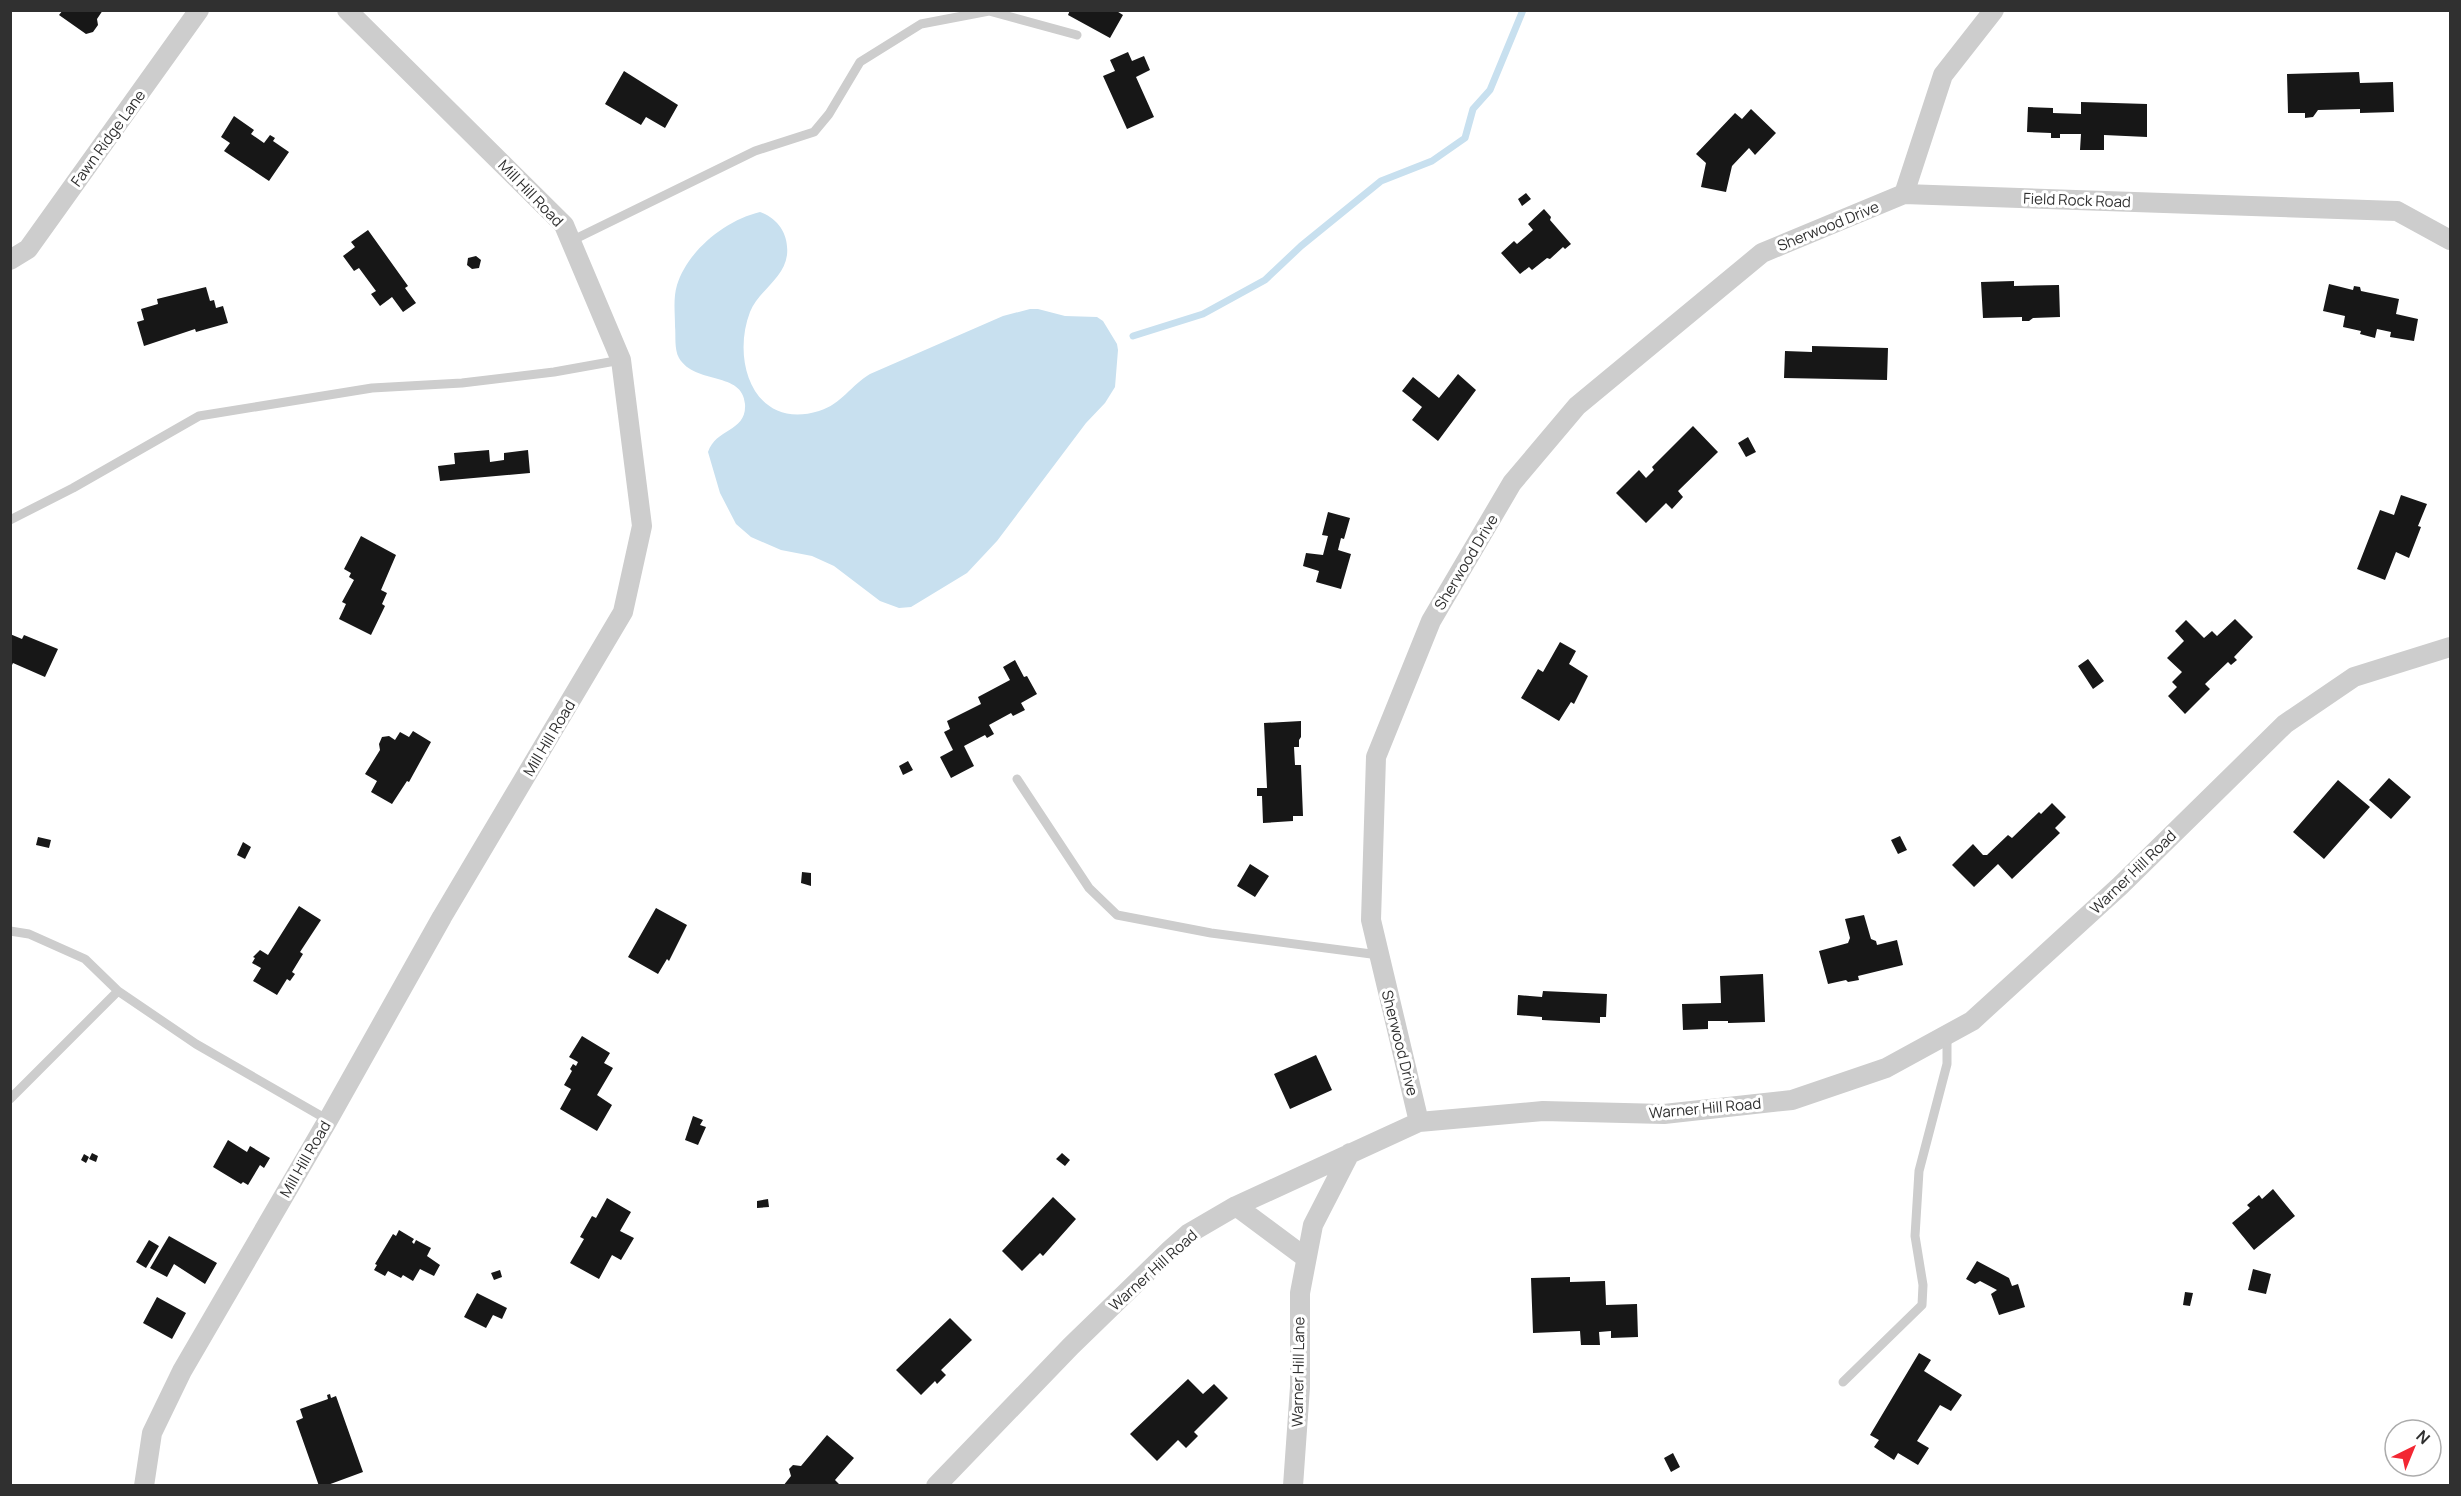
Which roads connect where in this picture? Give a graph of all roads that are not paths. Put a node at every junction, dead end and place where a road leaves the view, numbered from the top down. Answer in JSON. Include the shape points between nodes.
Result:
{"nodes":[{"id":1,"x":199,"y":10,"type":"edge"},
{"id":2,"x":347,"y":10,"type":"edge"},
{"id":3,"x":1994,"y":10,"type":"edge"},
{"id":4,"x":1077,"y":35,"type":"dead end"},
{"id":5,"x":1904,"y":194,"type":"junction"},
{"id":6,"x":2451,"y":240,"type":"edge"},
{"id":7,"x":571,"y":241,"type":"junction"},
{"id":8,"x":10,"y":260,"type":"edge"},
{"id":9,"x":621,"y":360,"type":"junction"},
{"id":10,"x":10,"y":520,"type":"edge"},
{"id":11,"x":2451,"y":647,"type":"edge"},
{"id":12,"x":1017,"y":779,"type":"dead end"},
{"id":13,"x":10,"y":931,"type":"edge"},
{"id":14,"x":1379,"y":956,"type":"junction"},
{"id":15,"x":118,"y":991,"type":"junction"},
{"id":16,"x":1947,"y":1035,"type":"junction"},
{"id":17,"x":10,"y":1099,"type":"edge"},
{"id":18,"x":328,"y":1120,"type":"junction"},
{"id":19,"x":1419,"y":1122,"type":"junction"},
{"id":20,"x":1350,"y":1153,"type":"junction"},
{"id":21,"x":1236,"y":1206,"type":"junction"},
{"id":22,"x":1306,"y":1258,"type":"junction"},
{"id":23,"x":1843,"y":1382,"type":"dead end"},
{"id":24,"x":144,"y":1485,"type":"edge"},
{"id":25,"x":936,"y":1485,"type":"edge"},
{"id":26,"x":1293,"y":1485,"type":"edge"}],
"edges":[{"from":1,"to":8,"type":"street","name":"Fawn Ridge Lane","via":[[28,249]]},
{"from":2,"to":7,"type":"street","name":"Mill Hill Road","via":[[564,225]]},
{"from":3,"to":5,"type":"street","via":[[1943,75]]},
{"from":4,"to":7,"type":"lane","via":[[989,11],[921,24],[860,62],[814,132],[755,151]]},
{"from":5,"to":6,"type":"street","name":"Field Rock Road","via":[[2397,211]]},
{"from":5,"to":14,"type":"street","name":"Sherwood Drive","via":[[1762,253],[1576,406],[1512,483],[1431,621],[1376,757],[1371,920]]},
{"from":7,"to":9,"type":"street","name":"Mill Hill Road"},
{"from":9,"to":10,"type":"lane","via":[[462,383],[372,388],[199,416],[73,489]]},
{"from":9,"to":18,"type":"street","name":"Mill Hill Road","via":[[642,526],[623,612],[442,917]]},
{"from":11,"to":16,"type":"street","name":"Warner Hill Road","via":[[2354,677],[2285,724],[2085,918],[1972,1021]]},
{"from":12,"to":14,"type":"lane","via":[[1089,888],[1117,915],[1211,933]]},
{"from":13,"to":15,"type":"lane","via":[[29,934],[84,959]]},
{"from":14,"to":19,"type":"street","name":"Sherwood Drive"},
{"from":15,"to":17,"type":"lane"},
{"from":15,"to":18,"type":"lane","via":[[196,1044]]},
{"from":16,"to":19,"type":"street","name":"Warner Hill Road","via":[[1886,1068],[1792,1100],[1664,1114],[1543,1111]]},
{"from":16,"to":23,"type":"lane","via":[[1947,1064],[1919,1171],[1915,1236],[1923,1285],[1922,1305]]},
{"from":18,"to":24,"type":"street","name":"Mill Hill Road","via":[[182,1371],[152,1433]]},
{"from":19,"to":20,"type":"street","name":"Warner Hill Road"},
{"from":20,"to":21,"type":"street","name":"Warner Hill Road"},
{"from":20,"to":22,"type":"street","name":"Warner Hill Lane","via":[[1313,1225]]},
{"from":21,"to":22,"type":"street"},
{"from":21,"to":25,"type":"street","name":"Warner Hill Road","via":[[1188,1234],[1171,1249]]},
{"from":22,"to":26,"type":"street","name":"Warner Hill Lane","via":[[1300,1293],[1300,1387]]}]}
